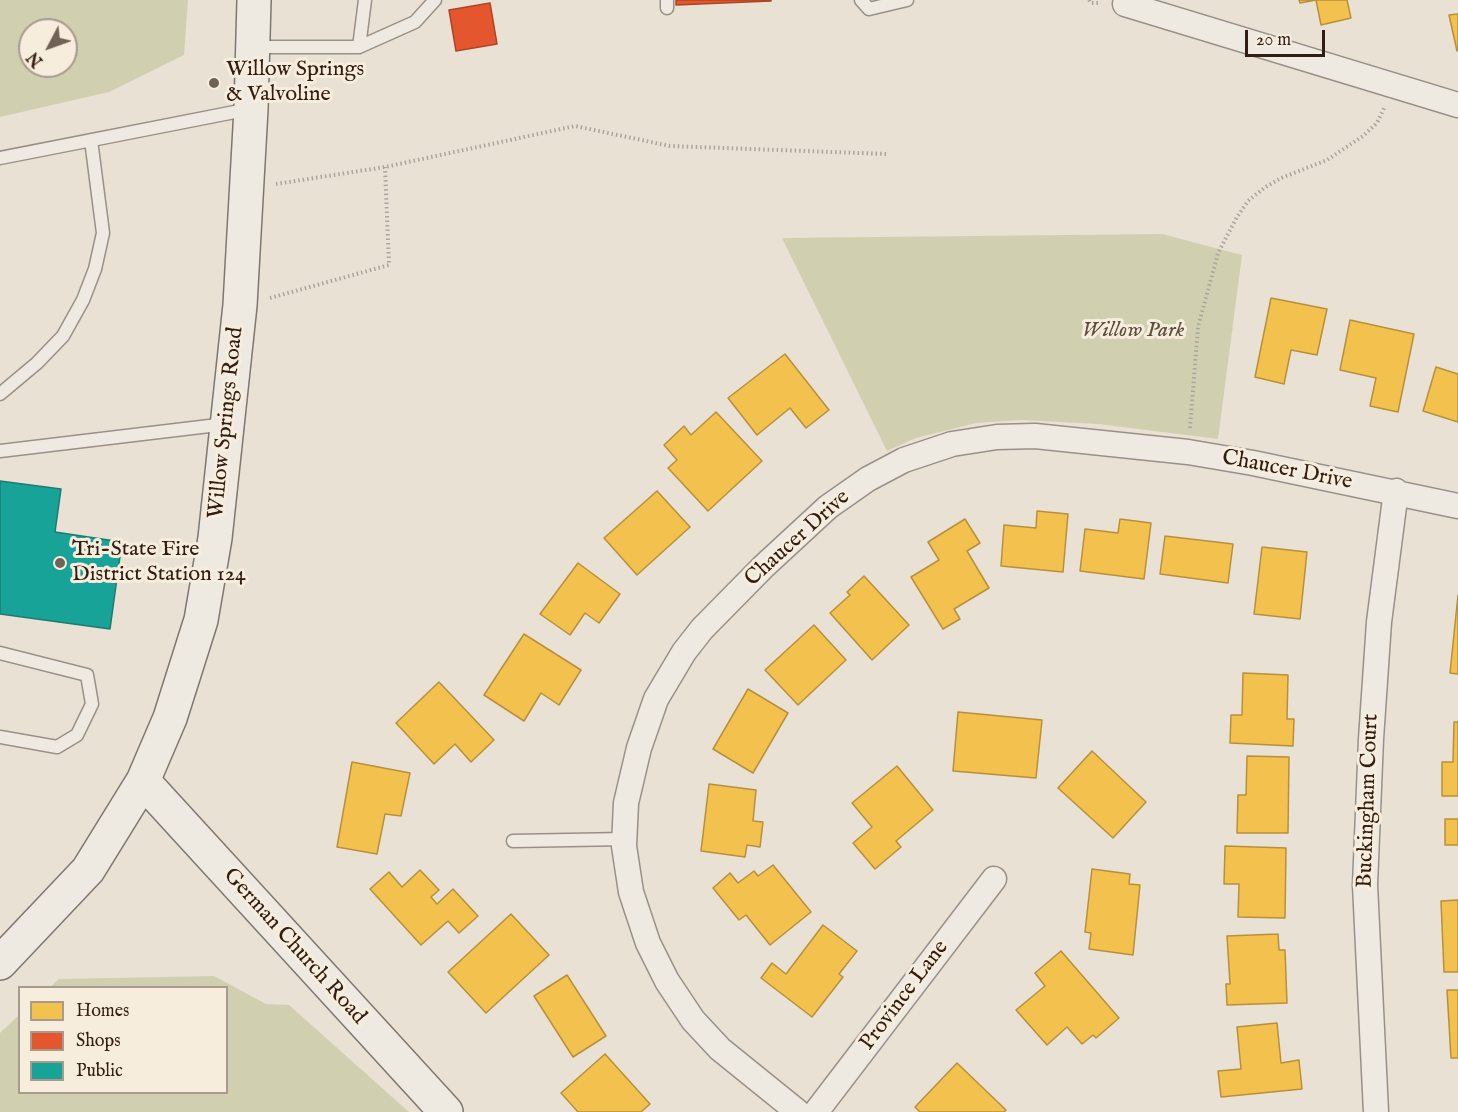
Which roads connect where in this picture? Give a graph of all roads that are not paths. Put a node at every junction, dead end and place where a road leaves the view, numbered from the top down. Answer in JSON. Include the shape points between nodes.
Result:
{"nodes":[{"id":1,"x":254,"y":0,"type":"edge"},
{"id":2,"x":365,"y":0,"type":"edge"},
{"id":3,"x":435,"y":0,"type":"edge"},
{"id":4,"x":861,"y":0,"type":"edge"},
{"id":5,"x":907,"y":0,"type":"edge"},
{"id":6,"x":1125,"y":4,"type":"dead end"},
{"id":7,"x":251,"y":47,"type":"junction"},
{"id":8,"x":359,"y":47,"type":"junction"},
{"id":9,"x":1458,"y":105,"type":"edge"},
{"id":10,"x":251,"y":109,"type":"junction"},
{"id":11,"x":91,"y":140,"type":"junction"},
{"id":12,"x":0,"y":158,"type":"edge"},
{"id":13,"x":0,"y":394,"type":"edge"},
{"id":14,"x":227,"y":424,"type":"junction"},
{"id":15,"x":0,"y":451,"type":"edge"},
{"id":16,"x":1396,"y":491,"type":"junction"},
{"id":17,"x":1458,"y":506,"type":"edge"},
{"id":18,"x":0,"y":653,"type":"edge"},
{"id":19,"x":0,"y":737,"type":"edge"},
{"id":20,"x":143,"y":781,"type":"junction"},
{"id":21,"x":625,"y":838,"type":"junction"},
{"id":22,"x":513,"y":841,"type":"dead end"},
{"id":23,"x":994,"y":879,"type":"dead end"},
{"id":24,"x":0,"y":963,"type":"edge"},
{"id":25,"x":446,"y":1112,"type":"edge"},
{"id":26,"x":798,"y":1112,"type":"edge"},
{"id":27,"x":816,"y":1112,"type":"edge"},
{"id":28,"x":1376,"y":1112,"type":"edge"}],
"edges":[{"from":1,"to":7,"type":"main road","name":"Willow Springs Road"},
{"from":2,"to":8,"type":"lane"},
{"from":3,"to":8,"type":"lane","via":[[415,22]]},
{"from":4,"to":5,"type":"lane","via":[[869,9]]},
{"from":6,"to":9,"type":"street"},
{"from":7,"to":8,"type":"lane"},
{"from":7,"to":10,"type":"main road","name":"Willow Springs Road"},
{"from":10,"to":11,"type":"lane"},
{"from":10,"to":14,"type":"main road","name":"Willow Springs Road","via":[[240,305]]},
{"from":11,"to":12,"type":"lane"},
{"from":11,"to":13,"type":"lane","via":[[102,233],[91,279],[63,336]]},
{"from":14,"to":15,"type":"lane"},
{"from":14,"to":20,"type":"main road","name":"Willow Springs Road","via":[[215,538],[201,620],[170,718]]},
{"from":16,"to":17,"type":"street","name":"Chaucer Drive"},
{"from":16,"to":21,"type":"street","name":"Chaucer Drive","via":[[1188,452],[1035,436],[997,436],[904,460],[828,507],[763,567],[684,652],[656,699],[639,748],[626,803]]},
{"from":16,"to":28,"type":"street","name":"Buckingham Court","via":[[1379,622],[1365,885]]},
{"from":18,"to":19,"type":"lane","via":[[87,675],[92,704],[77,735],[57,747]]},
{"from":20,"to":24,"type":"main road","name":"Willow Springs Road","via":[[88,870]]},
{"from":20,"to":25,"type":"main road","name":"German Church Road"},
{"from":21,"to":22,"type":"lane"},
{"from":21,"to":26,"type":"street","name":"Chaucer Drive","via":[[631,891],[648,943],[667,981],[693,1020],[720,1049]]},
{"from":23,"to":27,"type":"street","name":"Province Lane"}]}
